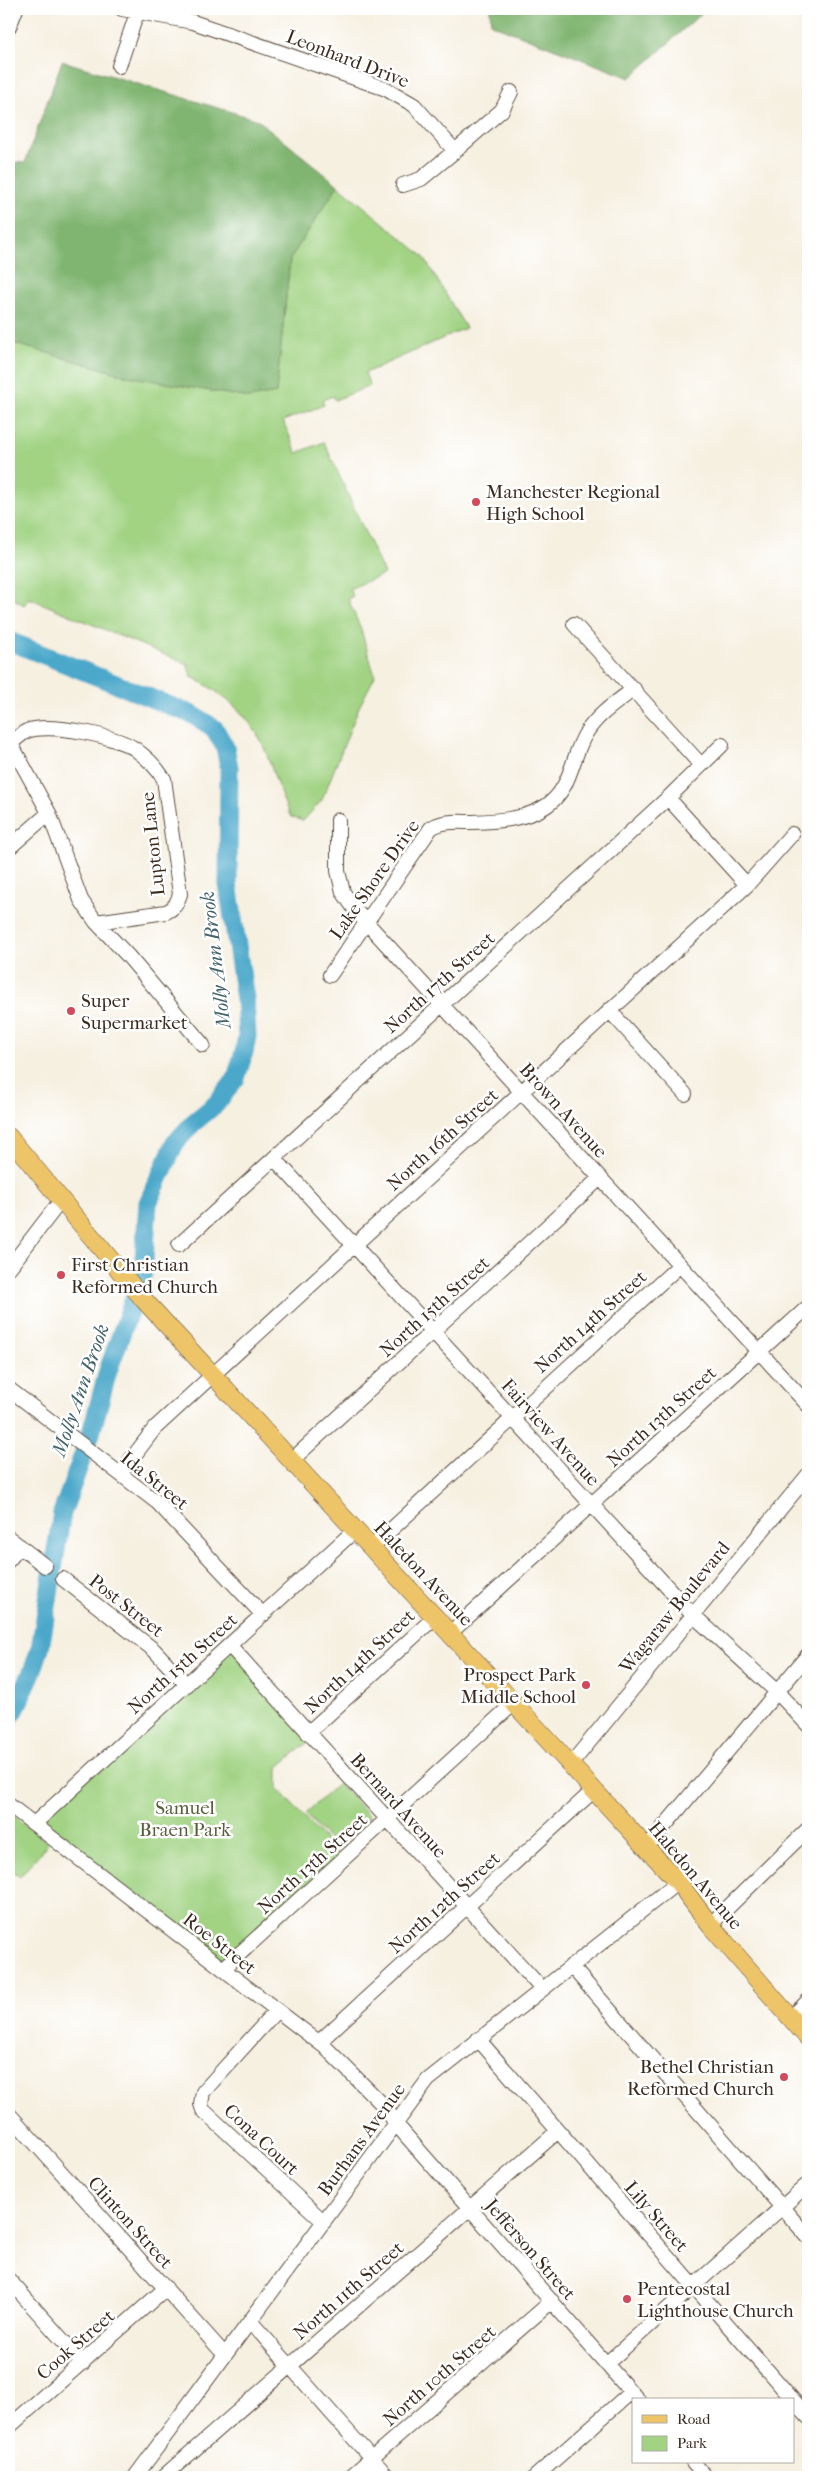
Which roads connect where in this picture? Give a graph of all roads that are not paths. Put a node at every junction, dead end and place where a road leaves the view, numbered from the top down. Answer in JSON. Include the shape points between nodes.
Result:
{"nodes":[{"id":1,"x":16,"y":9,"type":"edge"},
{"id":2,"x":122,"y":9,"type":"edge"},
{"id":3,"x":138,"y":13,"type":"junction"},
{"id":4,"x":9,"y":28,"type":"edge"},
{"id":5,"x":119,"y":66,"type":"dead end"},
{"id":6,"x":511,"y":92,"type":"dead end"},
{"id":7,"x":454,"y":151,"type":"junction"},
{"id":8,"x":403,"y":185,"type":"dead end"},
{"id":9,"x":574,"y":624,"type":"dead end"},
{"id":10,"x":634,"y":689,"type":"junction"},
{"id":11,"x":10,"y":741,"type":"edge"},
{"id":12,"x":722,"y":745,"type":"dead end"},
{"id":13,"x":701,"y":765,"type":"junction"},
{"id":14,"x":668,"y":798,"type":"junction"},
{"id":15,"x":49,"y":813,"type":"junction"},
{"id":16,"x":338,"y":820,"type":"dead end"},
{"id":17,"x":792,"y":834,"type":"dead end"},
{"id":18,"x":9,"y":848,"type":"edge"},
{"id":19,"x":747,"y":885,"type":"junction"},
{"id":20,"x":96,"y":922,"type":"junction"},
{"id":21,"x":366,"y":923,"type":"junction"},
{"id":22,"x":330,"y":975,"type":"dead end"},
{"id":23,"x":442,"y":1005,"type":"junction"},
{"id":24,"x":609,"y":1010,"type":"junction"},
{"id":25,"x":203,"y":1045,"type":"dead end"},
{"id":26,"x":522,"y":1092,"type":"junction"},
{"id":27,"x":685,"y":1094,"type":"dead end"},
{"id":28,"x":9,"y":1137,"type":"edge"},
{"id":29,"x":274,"y":1158,"type":"junction"},
{"id":30,"x":600,"y":1178,"type":"junction"},
{"id":31,"x":62,"y":1199,"type":"junction"},
{"id":32,"x":353,"y":1244,"type":"junction"},
{"id":33,"x":179,"y":1245,"type":"dead end"},
{"id":34,"x":680,"y":1265,"type":"junction"},
{"id":35,"x":9,"y":1268,"type":"edge"},
{"id":36,"x":808,"y":1307,"type":"edge"},
{"id":37,"x":433,"y":1332,"type":"junction"},
{"id":38,"x":759,"y":1352,"type":"junction"},
{"id":39,"x":212,"y":1374,"type":"junction"},
{"id":40,"x":9,"y":1389,"type":"edge"},
{"id":41,"x":808,"y":1405,"type":"edge"},
{"id":42,"x":512,"y":1418,"type":"junction"},
{"id":43,"x":292,"y":1460,"type":"junction"},
{"id":44,"x":120,"y":1474,"type":"junction"},
{"id":45,"x":808,"y":1475,"type":"edge"},
{"id":46,"x":592,"y":1505,"type":"junction"},
{"id":47,"x":355,"y":1530,"type":"junction"},
{"id":48,"x":14,"y":1542,"type":"edge"},
{"id":49,"x":371,"y":1548,"type":"junction"},
{"id":50,"x":9,"y":1560,"type":"edge"},
{"id":51,"x":46,"y":1566,"type":"dead end"},
{"id":52,"x":63,"y":1579,"type":"dead end"},
{"id":53,"x":263,"y":1614,"type":"junction"},
{"id":54,"x":692,"y":1614,"type":"junction"},
{"id":55,"x":435,"y":1617,"type":"junction"},
{"id":56,"x":450,"y":1632,"type":"junction"},
{"id":57,"x":230,"y":1646,"type":"junction"},
{"id":58,"x":808,"y":1655,"type":"edge"},
{"id":59,"x":187,"y":1685,"type":"junction"},
{"id":60,"x":776,"y":1692,"type":"junction"},
{"id":61,"x":514,"y":1703,"type":"junction"},
{"id":62,"x":808,"y":1725,"type":"edge"},
{"id":63,"x":308,"y":1733,"type":"junction"},
{"id":64,"x":570,"y":1764,"type":"junction"},
{"id":65,"x":594,"y":1790,"type":"junction"},
{"id":66,"x":9,"y":1805,"type":"edge"},
{"id":67,"x":388,"y":1820,"type":"junction"},
{"id":68,"x":34,"y":1824,"type":"junction"},
{"id":69,"x":808,"y":1829,"type":"edge"},
{"id":70,"x":646,"y":1848,"type":"junction"},
{"id":71,"x":678,"y":1882,"type":"junction"},
{"id":72,"x":467,"y":1906,"type":"junction"},
{"id":73,"x":710,"y":1925,"type":"junction"},
{"id":74,"x":571,"y":1966,"type":"junction"},
{"id":75,"x":223,"y":1970,"type":"junction"},
{"id":76,"x":542,"y":1989,"type":"junction"},
{"id":77,"x":808,"y":2001,"type":"edge"},
{"id":78,"x":277,"y":2010,"type":"junction"},
{"id":79,"x":791,"y":2018,"type":"junction"},
{"id":80,"x":808,"y":2038,"type":"edge"},
{"id":81,"x":478,"y":2039,"type":"junction"},
{"id":82,"x":319,"y":2042,"type":"junction"},
{"id":83,"x":9,"y":2114,"type":"edge"},
{"id":84,"x":394,"y":2123,"type":"junction"},
{"id":85,"x":558,"y":2131,"type":"junction"},
{"id":86,"x":808,"y":2184,"type":"edge"},
{"id":87,"x":470,"y":2208,"type":"junction"},
{"id":88,"x":782,"y":2208,"type":"junction"},
{"id":89,"x":324,"y":2222,"type":"junction"},
{"id":90,"x":808,"y":2237,"type":"edge"},
{"id":91,"x":9,"y":2280,"type":"edge"},
{"id":92,"x":694,"y":2286,"type":"junction"},
{"id":93,"x":166,"y":2288,"type":"junction"},
{"id":94,"x":552,"y":2301,"type":"junction"},
{"id":95,"x":250,"y":2321,"type":"junction"},
{"id":96,"x":225,"y":2355,"type":"junction"},
{"id":97,"x":82,"y":2362,"type":"junction"},
{"id":98,"x":606,"y":2364,"type":"junction"},
{"id":99,"x":290,"y":2366,"type":"junction"},
{"id":100,"x":634,"y":2396,"type":"edge"},
{"id":101,"x":791,"y":2398,"type":"edge"},
{"id":102,"x":794,"y":2401,"type":"edge"},
{"id":103,"x":808,"y":2417,"type":"edge"},
{"id":104,"x":9,"y":2427,"type":"edge"},
{"id":105,"x":371,"y":2458,"type":"junction"},
{"id":106,"x":695,"y":2464,"type":"edge"},
{"id":107,"x":135,"y":2477,"type":"edge"},
{"id":108,"x":163,"y":2477,"type":"edge"},
{"id":109,"x":350,"y":2477,"type":"edge"},
{"id":110,"x":388,"y":2477,"type":"edge"},
{"id":111,"x":536,"y":2477,"type":"edge"},
{"id":112,"x":706,"y":2477,"type":"edge"}],
"edges":[{"from":1,"to":4,"type":"street"},
{"from":2,"to":3,"type":"street","name":"Leonhard Drive"},
{"from":3,"to":5,"type":"street"},
{"from":3,"to":7,"type":"street","name":"Leonhard Drive","via":[[193,22],[386,89],[414,105]]},
{"from":6,"to":7,"type":"street","via":[[502,110]]},
{"from":7,"to":8,"type":"street","via":[[421,179]]},
{"from":9,"to":10,"type":"street"},
{"from":10,"to":13,"type":"street"},
{"from":10,"to":21,"type":"street","name":"Lake Shore Drive","via":[[600,715],[586,733],[562,792],[555,799],[529,815],[436,824]]},
{"from":11,"to":15,"type":"street","name":"Lupton Lane"},
{"from":11,"to":20,"type":"street","name":"Lupton Lane","via":[[26,731],[37,729],[67,729],[96,735],[134,748],[164,779],[180,894],[178,901],[166,912]]},
{"from":12,"to":13,"type":"street","name":"North 17th Street"},
{"from":13,"to":14,"type":"street","name":"North 17th Street"},
{"from":14,"to":19,"type":"street"},
{"from":14,"to":23,"type":"street","name":"North 17th Street"},
{"from":15,"to":18,"type":"street"},
{"from":15,"to":20,"type":"street","name":"Lupton Lane","via":[[81,900]]},
{"from":16,"to":21,"type":"street","name":"Brown Avenue","via":[[338,871],[343,892]]},
{"from":17,"to":19,"type":"street","name":"North 16th Street"},
{"from":19,"to":24,"type":"street","name":"North 16th Street"},
{"from":20,"to":25,"type":"street","name":"Lupton Lane"},
{"from":21,"to":22,"type":"street","name":"Lake Shore Drive"},
{"from":21,"to":23,"type":"street","name":"Brown Avenue"},
{"from":23,"to":26,"type":"street","name":"Brown Avenue"},
{"from":23,"to":29,"type":"street","name":"North 17th Street"},
{"from":24,"to":26,"type":"street","name":"North 16th Street"},
{"from":24,"to":27,"type":"street"},
{"from":26,"to":30,"type":"street","name":"Brown Avenue"},
{"from":26,"to":32,"type":"street","name":"North 16th Street"},
{"from":28,"to":31,"type":"main road","name":"Haledon Avenue"},
{"from":29,"to":32,"type":"street","name":"Fairview Avenue"},
{"from":29,"to":33,"type":"street","name":"North 17th Street"},
{"from":30,"to":34,"type":"street","name":"Brown Avenue"},
{"from":30,"to":37,"type":"street","name":"North 15th Street"},
{"from":31,"to":35,"type":"street"},
{"from":31,"to":39,"type":"main road","name":"Haledon Avenue","via":[[144,1300]]},
{"from":32,"to":37,"type":"street","name":"Fairview Avenue"},
{"from":32,"to":39,"type":"street","name":"North 16th Street"},
{"from":34,"to":38,"type":"street","name":"Brown Avenue"},
{"from":34,"to":42,"type":"street","name":"North 14th Street"},
{"from":36,"to":38,"type":"street","name":"North 13th Street"},
{"from":37,"to":42,"type":"street","name":"Fairview Avenue"},
{"from":37,"to":43,"type":"street","name":"North 15th Street"},
{"from":38,"to":41,"type":"street","name":"Brown Avenue"},
{"from":38,"to":46,"type":"street","name":"North 13th Street"},
{"from":39,"to":43,"type":"main road","name":"Haledon Avenue"},
{"from":39,"to":44,"type":"street","name":"North 16th Street","via":[[155,1428]]},
{"from":40,"to":44,"type":"street","name":"Ida Street"},
{"from":42,"to":46,"type":"street","name":"Fairview Avenue"},
{"from":42,"to":49,"type":"street","name":"North 14th Street"},
{"from":43,"to":47,"type":"main road","name":"Haledon Avenue"},
{"from":44,"to":53,"type":"street","name":"Ida Street","via":[[171,1515]]},
{"from":45,"to":54,"type":"street","name":"Wagaraw Boulevard"},
{"from":46,"to":54,"type":"street","name":"Fairview Avenue"},
{"from":46,"to":56,"type":"street","name":"North 13th Street"},
{"from":47,"to":49,"type":"main road","name":"Haledon Avenue"},
{"from":47,"to":53,"type":"street","name":"North 15th Street"},
{"from":48,"to":50,"type":"street"},
{"from":48,"to":51,"type":"street"},
{"from":49,"to":55,"type":"main road","name":"Haledon Avenue"},
{"from":52,"to":59,"type":"street","name":"Post Street","via":[[154,1650]]},
{"from":53,"to":57,"type":"street","name":"North 15th Street"},
{"from":54,"to":60,"type":"street","name":"Fairview Avenue"},
{"from":54,"to":64,"type":"street","name":"Wagaraw Boulevard"},
{"from":55,"to":56,"type":"main road","name":"Haledon Avenue"},
{"from":55,"to":63,"type":"street","name":"North 14th Street"},
{"from":56,"to":61,"type":"main road","name":"Haledon Avenue"},
{"from":57,"to":59,"type":"street","name":"North 15th Street"},
{"from":57,"to":63,"type":"street","name":"Bernard Avenue"},
{"from":58,"to":60,"type":"street"},
{"from":59,"to":68,"type":"street","name":"North 15th Street"},
{"from":60,"to":62,"type":"street","name":"Fairview Avenue"},
{"from":60,"to":70,"type":"street"},
{"from":61,"to":64,"type":"main road","name":"Haledon Avenue"},
{"from":61,"to":67,"type":"street","name":"North 13th Street"},
{"from":63,"to":67,"type":"street","name":"Bernard Avenue"},
{"from":64,"to":65,"type":"main road","name":"Haledon Avenue"},
{"from":65,"to":70,"type":"main road","name":"Haledon Avenue"},
{"from":65,"to":72,"type":"street","name":"North 12th Street"},
{"from":66,"to":68,"type":"street","name":"Roe Street"},
{"from":67,"to":72,"type":"street","name":"Bernard Avenue"},
{"from":67,"to":75,"type":"street","name":"North 13th Street"},
{"from":68,"to":75,"type":"street","name":"Roe Street"},
{"from":69,"to":73,"type":"street"},
{"from":70,"to":71,"type":"main road","name":"Haledon Avenue"},
{"from":71,"to":73,"type":"main road","name":"Haledon Avenue"},
{"from":71,"to":74,"type":"street","name":"Burhans Avenue"},
{"from":72,"to":76,"type":"street","name":"Bernard Avenue"},
{"from":72,"to":82,"type":"street","name":"North 12th Street"},
{"from":73,"to":79,"type":"main road","name":"Haledon Avenue"},
{"from":74,"to":76,"type":"street","name":"Burhans Avenue"},
{"from":74,"to":88,"type":"street"},
{"from":75,"to":78,"type":"street","name":"Roe Street"},
{"from":76,"to":81,"type":"street","name":"Burhans Avenue"},
{"from":77,"to":79,"type":"street"},
{"from":78,"to":82,"type":"street","name":"Roe Street"},
{"from":78,"to":89,"type":"street","name":"Cona Court","via":[[202,2092],[201,2104],[203,2110]]},
{"from":79,"to":80,"type":"main road","name":"Haledon Avenue"},
{"from":81,"to":84,"type":"street","name":"Burhans Avenue","via":[[428,2080]]},
{"from":81,"to":85,"type":"street","name":"Lily Street"},
{"from":82,"to":84,"type":"street","name":"Roe Street","via":[[387,2109]]},
{"from":83,"to":93,"type":"street","name":"Clinton Street"},
{"from":84,"to":87,"type":"street","name":"Jefferson Street"},
{"from":84,"to":89,"type":"street","name":"Burhans Avenue"},
{"from":85,"to":87,"type":"street","name":"North 11th Street"},
{"from":85,"to":92,"type":"street","name":"Lily Street"},
{"from":86,"to":88,"type":"street"},
{"from":87,"to":94,"type":"street","name":"Jefferson Street"},
{"from":87,"to":99,"type":"street","name":"North 11th Street"},
{"from":88,"to":90,"type":"street"},
{"from":88,"to":92,"type":"street"},
{"from":89,"to":95,"type":"street","name":"Burhans Avenue"},
{"from":91,"to":97,"type":"street"},
{"from":92,"to":98,"type":"street"},
{"from":92,"to":101,"type":"street","name":"Lily Street"},
{"from":93,"to":96,"type":"street","name":"Clinton Street"},
{"from":93,"to":97,"type":"street","name":"Cook Street"},
{"from":94,"to":98,"type":"street","name":"Jefferson Street"},
{"from":94,"to":105,"type":"street","name":"North 10th Street"},
{"from":95,"to":96,"type":"street","name":"Burhans Avenue"},
{"from":95,"to":99,"type":"street"},
{"from":96,"to":107,"type":"street","name":"Burhans Avenue"},
{"from":97,"to":104,"type":"street","name":"Cook Street"},
{"from":98,"to":100,"type":"street","name":"Jefferson Street"},
{"from":99,"to":105,"type":"street"},
{"from":99,"to":108,"type":"street","name":"North 11th Street"},
{"from":100,"to":111,"type":"street"},
{"from":102,"to":103,"type":"street","name":"Lily Street"},
{"from":105,"to":109,"type":"street","name":"North 10th Street"},
{"from":105,"to":110,"type":"street"},
{"from":106,"to":112,"type":"street"}]}
